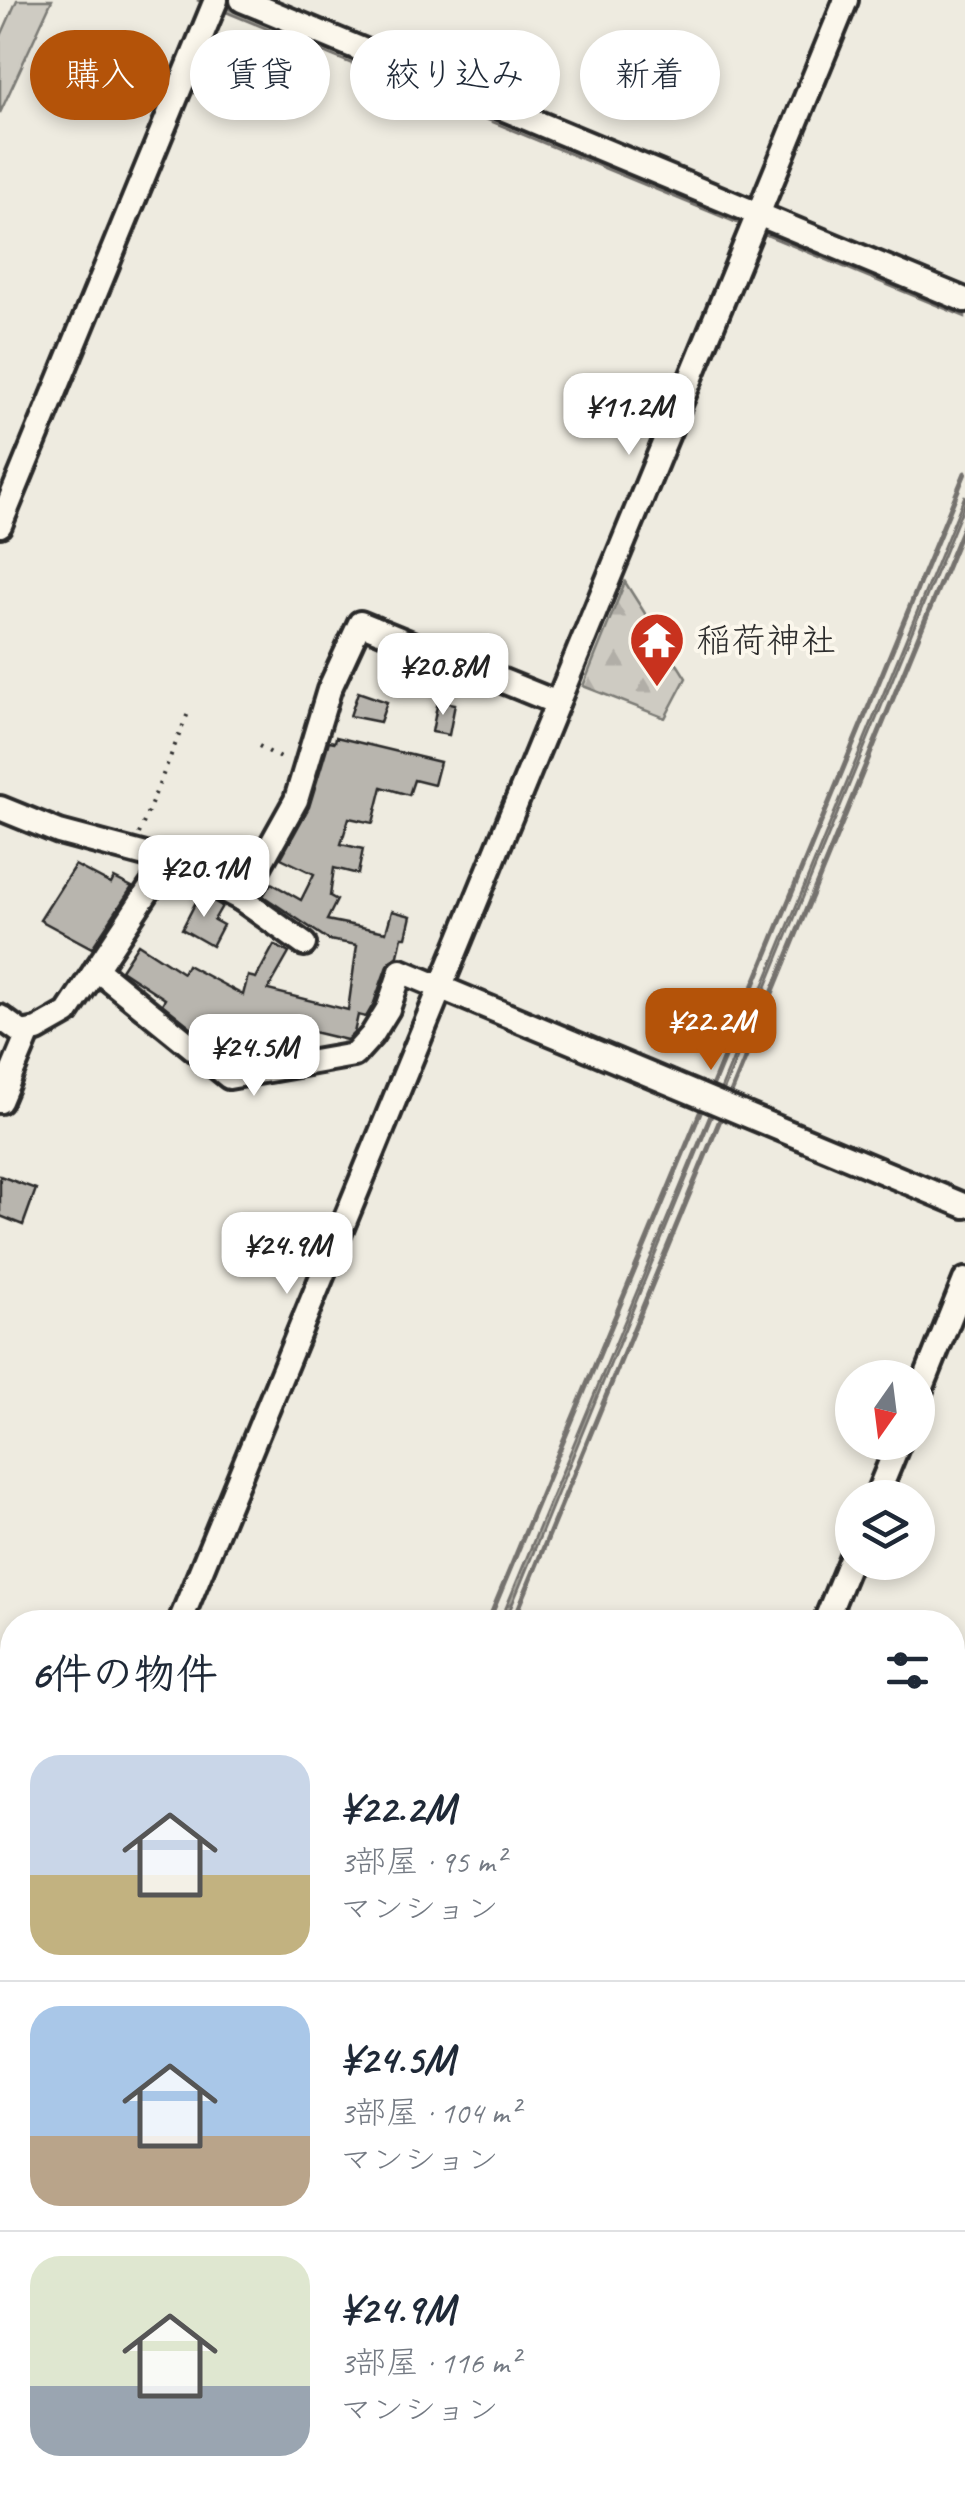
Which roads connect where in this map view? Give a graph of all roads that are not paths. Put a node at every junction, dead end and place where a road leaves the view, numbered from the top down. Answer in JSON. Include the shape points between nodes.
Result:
{"nodes":[{"id":1,"x":242,"y":0,"type":"edge"},
{"id":2,"x":846,"y":0,"type":"edge"},
{"id":3,"x":214,"y":6,"type":"edge"},
{"id":4,"x":754,"y":223,"type":"junction"},
{"id":5,"x":965,"y":300,"type":"edge"},
{"id":6,"x":0,"y":525,"type":"edge"},
{"id":7,"x":557,"y":703,"type":"junction"},
{"id":8,"x":0,"y":808,"type":"edge"},
{"id":9,"x":168,"y":861,"type":"junction"},
{"id":10,"x":240,"y":899,"type":"junction"},
{"id":11,"x":304,"y":944,"type":"dead end"},
{"id":12,"x":96,"y":970,"type":"junction"},
{"id":13,"x":438,"y":989,"type":"junction"},
{"id":14,"x":0,"y":1017,"type":"edge"},
{"id":15,"x":29,"y":1032,"type":"junction"},
{"id":16,"x":0,"y":1101,"type":"edge"},
{"id":17,"x":965,"y":1206,"type":"edge"},
{"id":18,"x":965,"y":1280,"type":"edge"},
{"id":19,"x":933,"y":1360,"type":"edge"},
{"id":20,"x":842,"y":1580,"type":"edge"},
{"id":21,"x":185,"y":1610,"type":"edge"},
{"id":22,"x":830,"y":1610,"type":"edge"}],
"edges":[{"from":1,"to":4,"type":"street"},
{"from":2,"to":4,"type":"street"},
{"from":3,"to":6,"type":"street"},
{"from":4,"to":5,"type":"street"},
{"from":4,"to":7,"type":"street"},
{"from":7,"to":10,"type":"street","via":[[360,623],[328,690],[296,800]]},
{"from":7,"to":13,"type":"street"},
{"from":8,"to":9,"type":"street","via":[[59,832]]},
{"from":9,"to":10,"type":"street"},
{"from":9,"to":12,"type":"street"},
{"from":10,"to":11,"type":"street"},
{"from":12,"to":13,"type":"street","via":[[229,1077],[354,1055],[388,1009],[401,971]]},
{"from":12,"to":15,"type":"street","via":[[66,1013]]},
{"from":13,"to":17,"type":"street"},
{"from":13,"to":21,"type":"street"},
{"from":14,"to":15,"type":"street"},
{"from":15,"to":16,"type":"street"},
{"from":18,"to":19,"type":"street"},
{"from":20,"to":22,"type":"street"}]}
